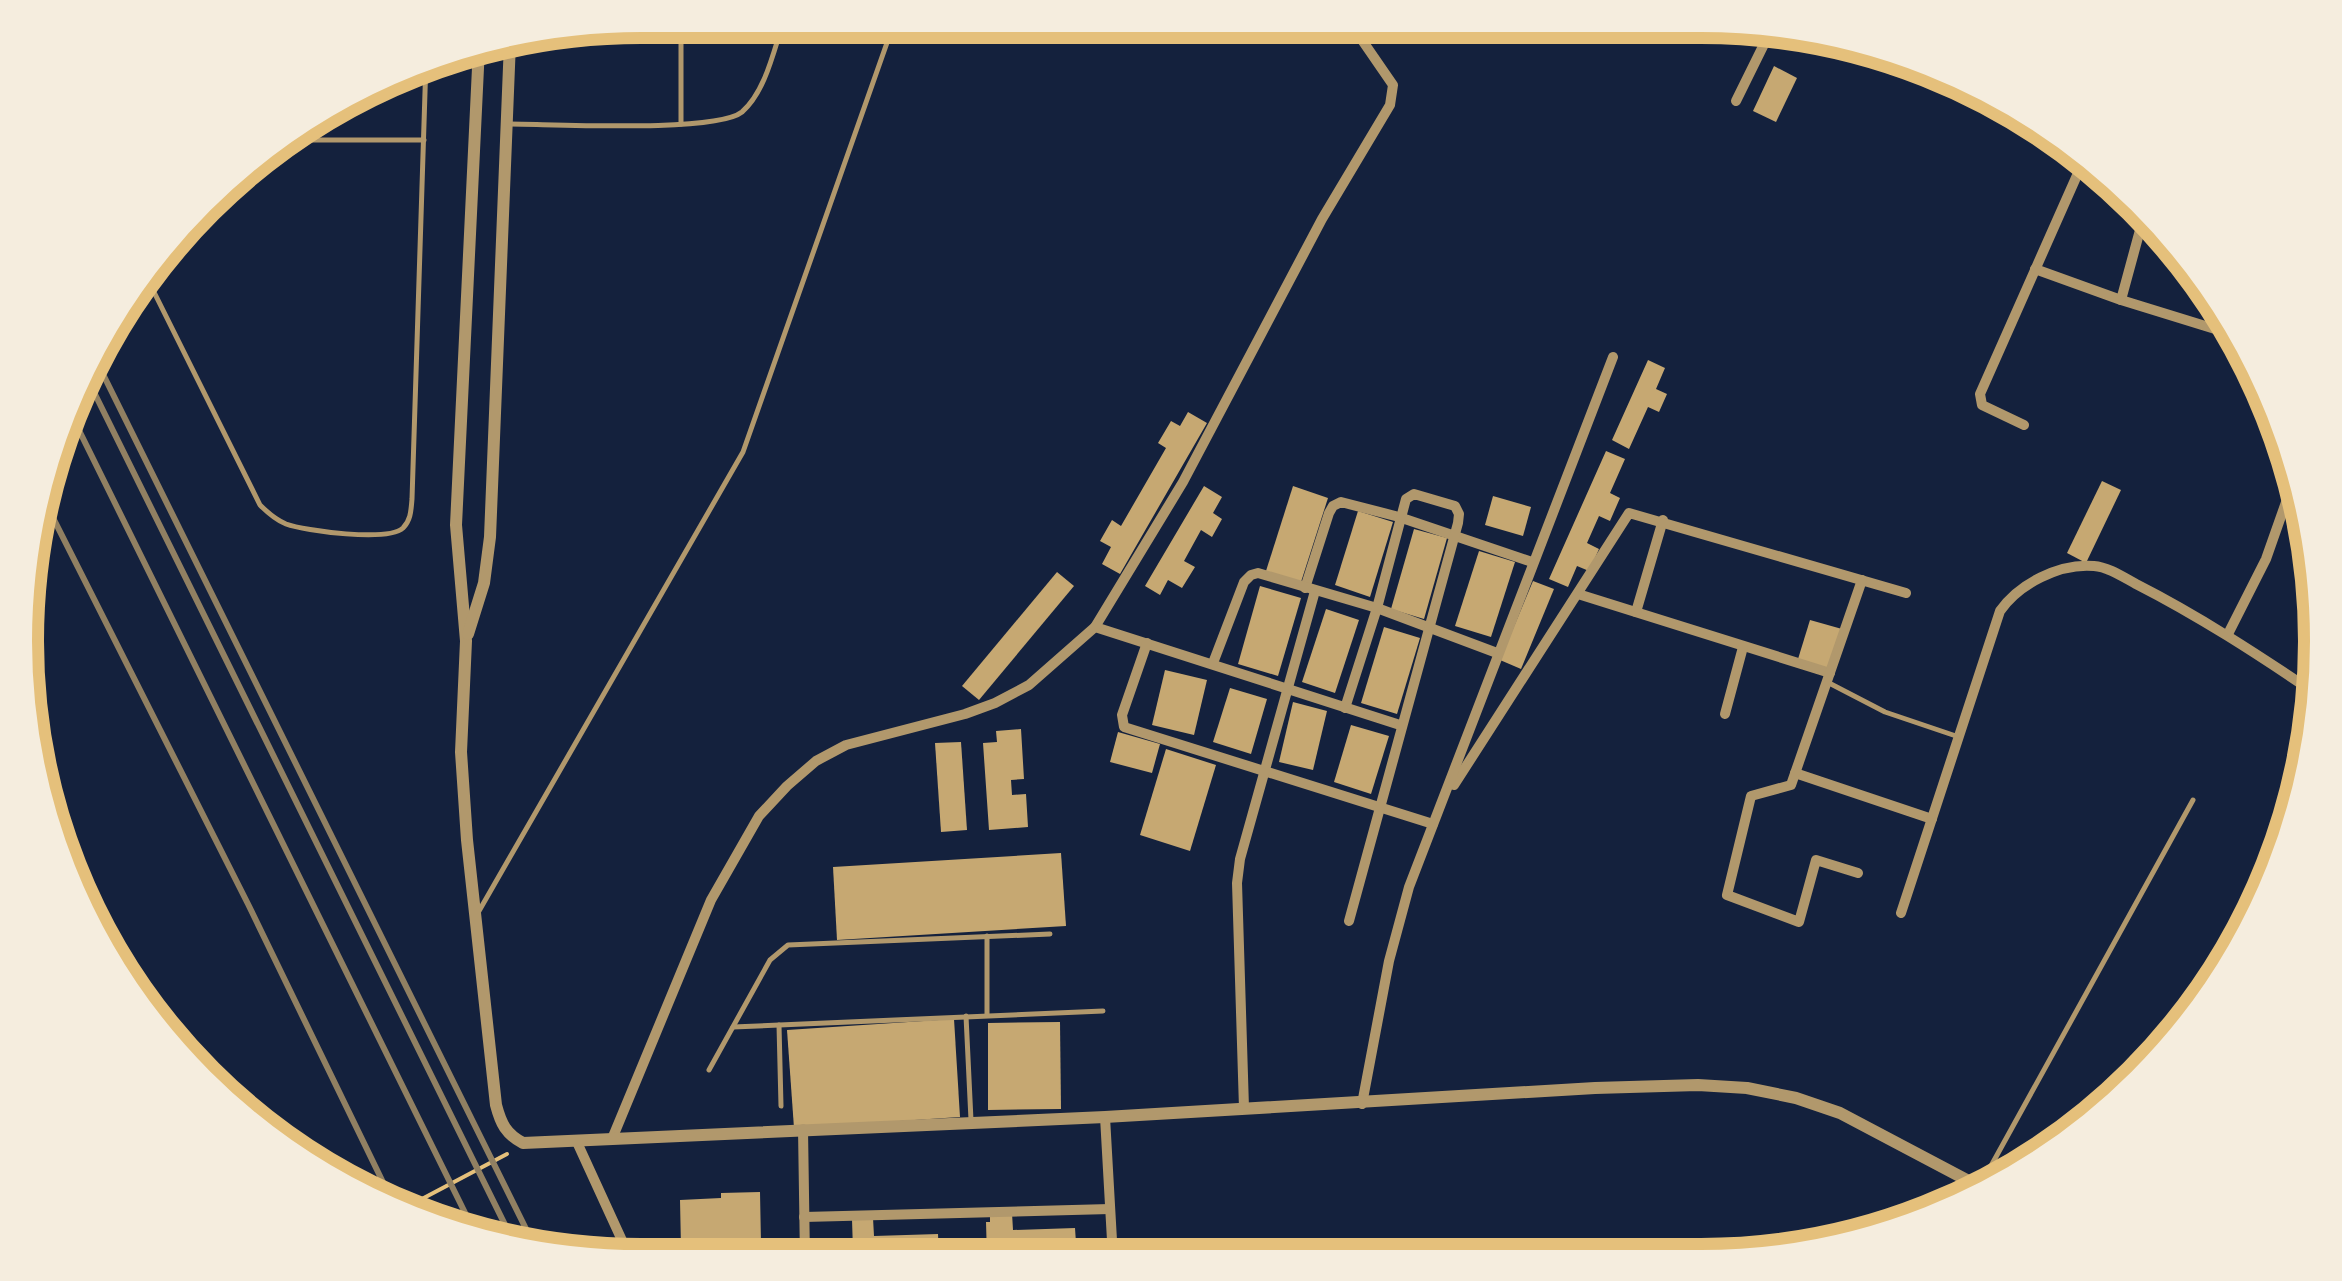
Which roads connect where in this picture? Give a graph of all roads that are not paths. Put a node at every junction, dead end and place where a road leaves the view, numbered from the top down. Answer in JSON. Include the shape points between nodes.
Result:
{"nodes":[{"id":1,"x":681,"y":38,"type":"edge"},
{"id":2,"x":777,"y":38,"type":"edge"},
{"id":3,"x":888,"y":38,"type":"edge"},
{"id":4,"x":1361,"y":38,"type":"edge"},
{"id":5,"x":1765,"y":41,"type":"edge"},
{"id":6,"x":510,"y":52,"type":"edge"},
{"id":7,"x":478,"y":60,"type":"edge"},
{"id":8,"x":426,"y":78,"type":"edge"},
{"id":9,"x":1736,"y":101,"type":"dead end"},
{"id":10,"x":506,"y":124,"type":"junction"},
{"id":11,"x":681,"y":124,"type":"junction"},
{"id":12,"x":304,"y":140,"type":"edge"},
{"id":13,"x":424,"y":140,"type":"junction"},
{"id":14,"x":2079,"y":170,"type":"edge"},
{"id":15,"x":2140,"y":227,"type":"edge"},
{"id":16,"x":2035,"y":269,"type":"junction"},
{"id":17,"x":152,"y":287,"type":"edge"},
{"id":18,"x":2121,"y":300,"type":"junction"},
{"id":19,"x":2218,"y":330,"type":"edge"},
{"id":20,"x":1613,"y":357,"type":"dead end"},
{"id":21,"x":2024,"y":425,"type":"dead end"},
{"id":22,"x":2287,"y":497,"type":"edge"},
{"id":23,"x":1399,"y":517,"type":"junction"},
{"id":24,"x":1663,"y":520,"type":"junction"},
{"id":25,"x":1454,"y":537,"type":"junction"},
{"id":26,"x":1532,"y":562,"type":"junction"},
{"id":27,"x":1862,"y":580,"type":"junction"},
{"id":28,"x":1310,"y":590,"type":"junction"},
{"id":29,"x":1906,"y":592,"type":"dead end"},
{"id":30,"x":1578,"y":594,"type":"junction"},
{"id":31,"x":1377,"y":608,"type":"junction"},
{"id":32,"x":1636,"y":612,"type":"junction"},
{"id":33,"x":1096,"y":627,"type":"junction"},
{"id":34,"x":1429,"y":628,"type":"junction"},
{"id":35,"x":2228,"y":634,"type":"junction"},
{"id":36,"x":466,"y":641,"type":"junction"},
{"id":37,"x":1147,"y":643,"type":"junction"},
{"id":38,"x":1743,"y":647,"type":"junction"},
{"id":39,"x":1498,"y":653,"type":"junction"},
{"id":40,"x":1213,"y":663,"type":"junction"},
{"id":41,"x":1829,"y":678,"type":"junction"},
{"id":42,"x":2303,"y":684,"type":"edge"},
{"id":43,"x":1286,"y":690,"type":"junction"},
{"id":44,"x":1345,"y":708,"type":"junction"},
{"id":45,"x":1724,"y":714,"type":"dead end"},
{"id":46,"x":1400,"y":725,"type":"junction"},
{"id":47,"x":1959,"y":737,"type":"junction"},
{"id":48,"x":1262,"y":772,"type":"junction"},
{"id":49,"x":1795,"y":774,"type":"junction"},
{"id":50,"x":2193,"y":800,"type":"dead end"},
{"id":51,"x":1442,"y":802,"type":"junction"},
{"id":52,"x":1378,"y":808,"type":"junction"},
{"id":53,"x":1932,"y":819,"type":"junction"},
{"id":54,"x":1433,"y":824,"type":"junction"},
{"id":55,"x":1858,"y":873,"type":"dead end"},
{"id":56,"x":1901,"y":913,"type":"dead end"},
{"id":57,"x":474,"y":920,"type":"junction"},
{"id":58,"x":1348,"y":920,"type":"dead end"},
{"id":59,"x":1050,"y":934,"type":"dead end"},
{"id":60,"x":986,"y":936,"type":"junction"},
{"id":61,"x":1104,"y":1011,"type":"dead end"},
{"id":62,"x":987,"y":1015,"type":"junction"},
{"id":63,"x":966,"y":1016,"type":"junction"},
{"id":64,"x":779,"y":1025,"type":"junction"},
{"id":65,"x":733,"y":1027,"type":"junction"},
{"id":66,"x":709,"y":1070,"type":"dead end"},
{"id":67,"x":1362,"y":1104,"type":"junction"},
{"id":68,"x":781,"y":1106,"type":"dead end"},
{"id":69,"x":1244,"y":1108,"type":"junction"},
{"id":70,"x":1104,"y":1117,"type":"junction"},
{"id":71,"x":972,"y":1122,"type":"junction"},
{"id":72,"x":803,"y":1129,"type":"junction"},
{"id":73,"x":612,"y":1139,"type":"junction"},
{"id":74,"x":576,"y":1140,"type":"junction"},
{"id":75,"x":1991,"y":1169,"type":"edge"},
{"id":76,"x":1969,"y":1181,"type":"edge"},
{"id":77,"x":1110,"y":1209,"type":"junction"},
{"id":78,"x":804,"y":1217,"type":"junction"},
{"id":79,"x":623,"y":1243,"type":"edge"},
{"id":80,"x":805,"y":1244,"type":"edge"},
{"id":81,"x":1112,"y":1244,"type":"edge"}],
"edges":[{"from":1,"to":11,"type":"lane"},
{"from":2,"to":11,"type":"lane","via":[[755,94],[740,113]]},
{"from":3,"to":57,"type":"lane","via":[[743,452]]},
{"from":4,"to":33,"type":"street","via":[[1393,85],[1390,106]]},
{"from":5,"to":9,"type":"street"},
{"from":6,"to":10,"type":"street"},
{"from":7,"to":36,"type":"street","via":[[456,525]]},
{"from":8,"to":13,"type":"lane"},
{"from":10,"to":11,"type":"lane"},
{"from":10,"to":36,"type":"street","via":[[490,536]]},
{"from":12,"to":13,"type":"lane"},
{"from":13,"to":17,"type":"lane","via":[[411,515],[396,532],[303,528],[260,505]]},
{"from":14,"to":16,"type":"street"},
{"from":15,"to":18,"type":"street"},
{"from":16,"to":18,"type":"street"},
{"from":16,"to":21,"type":"street","via":[[1979,400]]},
{"from":18,"to":19,"type":"street"},
{"from":20,"to":26,"type":"street"},
{"from":22,"to":35,"type":"street"},
{"from":23,"to":25,"type":"street"},
{"from":23,"to":25,"type":"street","via":[[1414,494],[1455,506]]},
{"from":23,"to":28,"type":"street","via":[[1351,502],[1333,506]]},
{"from":23,"to":31,"type":"street"},
{"from":24,"to":27,"type":"street"},
{"from":24,"to":30,"type":"street","via":[[1629,513]]},
{"from":24,"to":32,"type":"street"},
{"from":25,"to":26,"type":"street"},
{"from":25,"to":34,"type":"street"},
{"from":26,"to":39,"type":"street"},
{"from":27,"to":29,"type":"street"},
{"from":27,"to":41,"type":"street"},
{"from":28,"to":31,"type":"street"},
{"from":28,"to":40,"type":"street","via":[[1250,575]]},
{"from":28,"to":43,"type":"street"},
{"from":30,"to":32,"type":"street"},
{"from":30,"to":51,"type":"street"},
{"from":31,"to":34,"type":"street"},
{"from":31,"to":44,"type":"street"},
{"from":32,"to":38,"type":"street"},
{"from":33,"to":37,"type":"street"},
{"from":33,"to":73,"type":"street","via":[[1029,684],[994,703],[846,745],[787,786],[759,816],[710,900]]},
{"from":34,"to":39,"type":"street"},
{"from":34,"to":46,"type":"street"},
{"from":35,"to":42,"type":"street"},
{"from":35,"to":47,"type":"street","via":[[2103,568],[2048,575],[2000,612]]},
{"from":36,"to":57,"type":"street","via":[[461,752]]},
{"from":37,"to":40,"type":"street"},
{"from":37,"to":48,"type":"street","via":[[1122,715],[1124,727]]},
{"from":38,"to":41,"type":"street"},
{"from":38,"to":45,"type":"street"},
{"from":39,"to":51,"type":"street"},
{"from":40,"to":43,"type":"street"},
{"from":41,"to":47,"type":"lane","via":[[1886,712]]},
{"from":41,"to":49,"type":"street"},
{"from":43,"to":44,"type":"street"},
{"from":43,"to":48,"type":"street"},
{"from":44,"to":46,"type":"street"},
{"from":46,"to":52,"type":"street"},
{"from":47,"to":53,"type":"street"},
{"from":48,"to":52,"type":"street"},
{"from":48,"to":69,"type":"street","via":[[1237,884]]},
{"from":49,"to":53,"type":"street"},
{"from":49,"to":55,"type":"street","via":[[1791,784],[1751,796],[1727,896],[1799,922],[1816,860]]},
{"from":50,"to":75,"type":"lane"},
{"from":51,"to":54,"type":"street"},
{"from":52,"to":54,"type":"street"},
{"from":52,"to":58,"type":"street"},
{"from":53,"to":56,"type":"street"},
{"from":54,"to":67,"type":"street","via":[[1388,960]]},
{"from":57,"to":74,"type":"street","via":[[501,1124],[523,1143]]},
{"from":59,"to":60,"type":"lane"},
{"from":60,"to":62,"type":"lane"},
{"from":60,"to":65,"type":"lane","via":[[788,945],[770,960]]},
{"from":61,"to":62,"type":"lane"},
{"from":62,"to":63,"type":"lane"},
{"from":63,"to":64,"type":"lane"},
{"from":63,"to":71,"type":"lane"},
{"from":64,"to":65,"type":"lane"},
{"from":64,"to":68,"type":"lane"},
{"from":65,"to":66,"type":"lane"},
{"from":67,"to":69,"type":"street"},
{"from":67,"to":76,"type":"street","via":[[1595,1088],[1747,1088],[1840,1112]]},
{"from":69,"to":70,"type":"street"},
{"from":70,"to":71,"type":"street"},
{"from":70,"to":77,"type":"street"},
{"from":71,"to":72,"type":"street"},
{"from":72,"to":73,"type":"street"},
{"from":72,"to":78,"type":"street"},
{"from":73,"to":74,"type":"street"},
{"from":74,"to":79,"type":"street"},
{"from":77,"to":78,"type":"street"},
{"from":77,"to":81,"type":"street"},
{"from":78,"to":80,"type":"street"}]}
